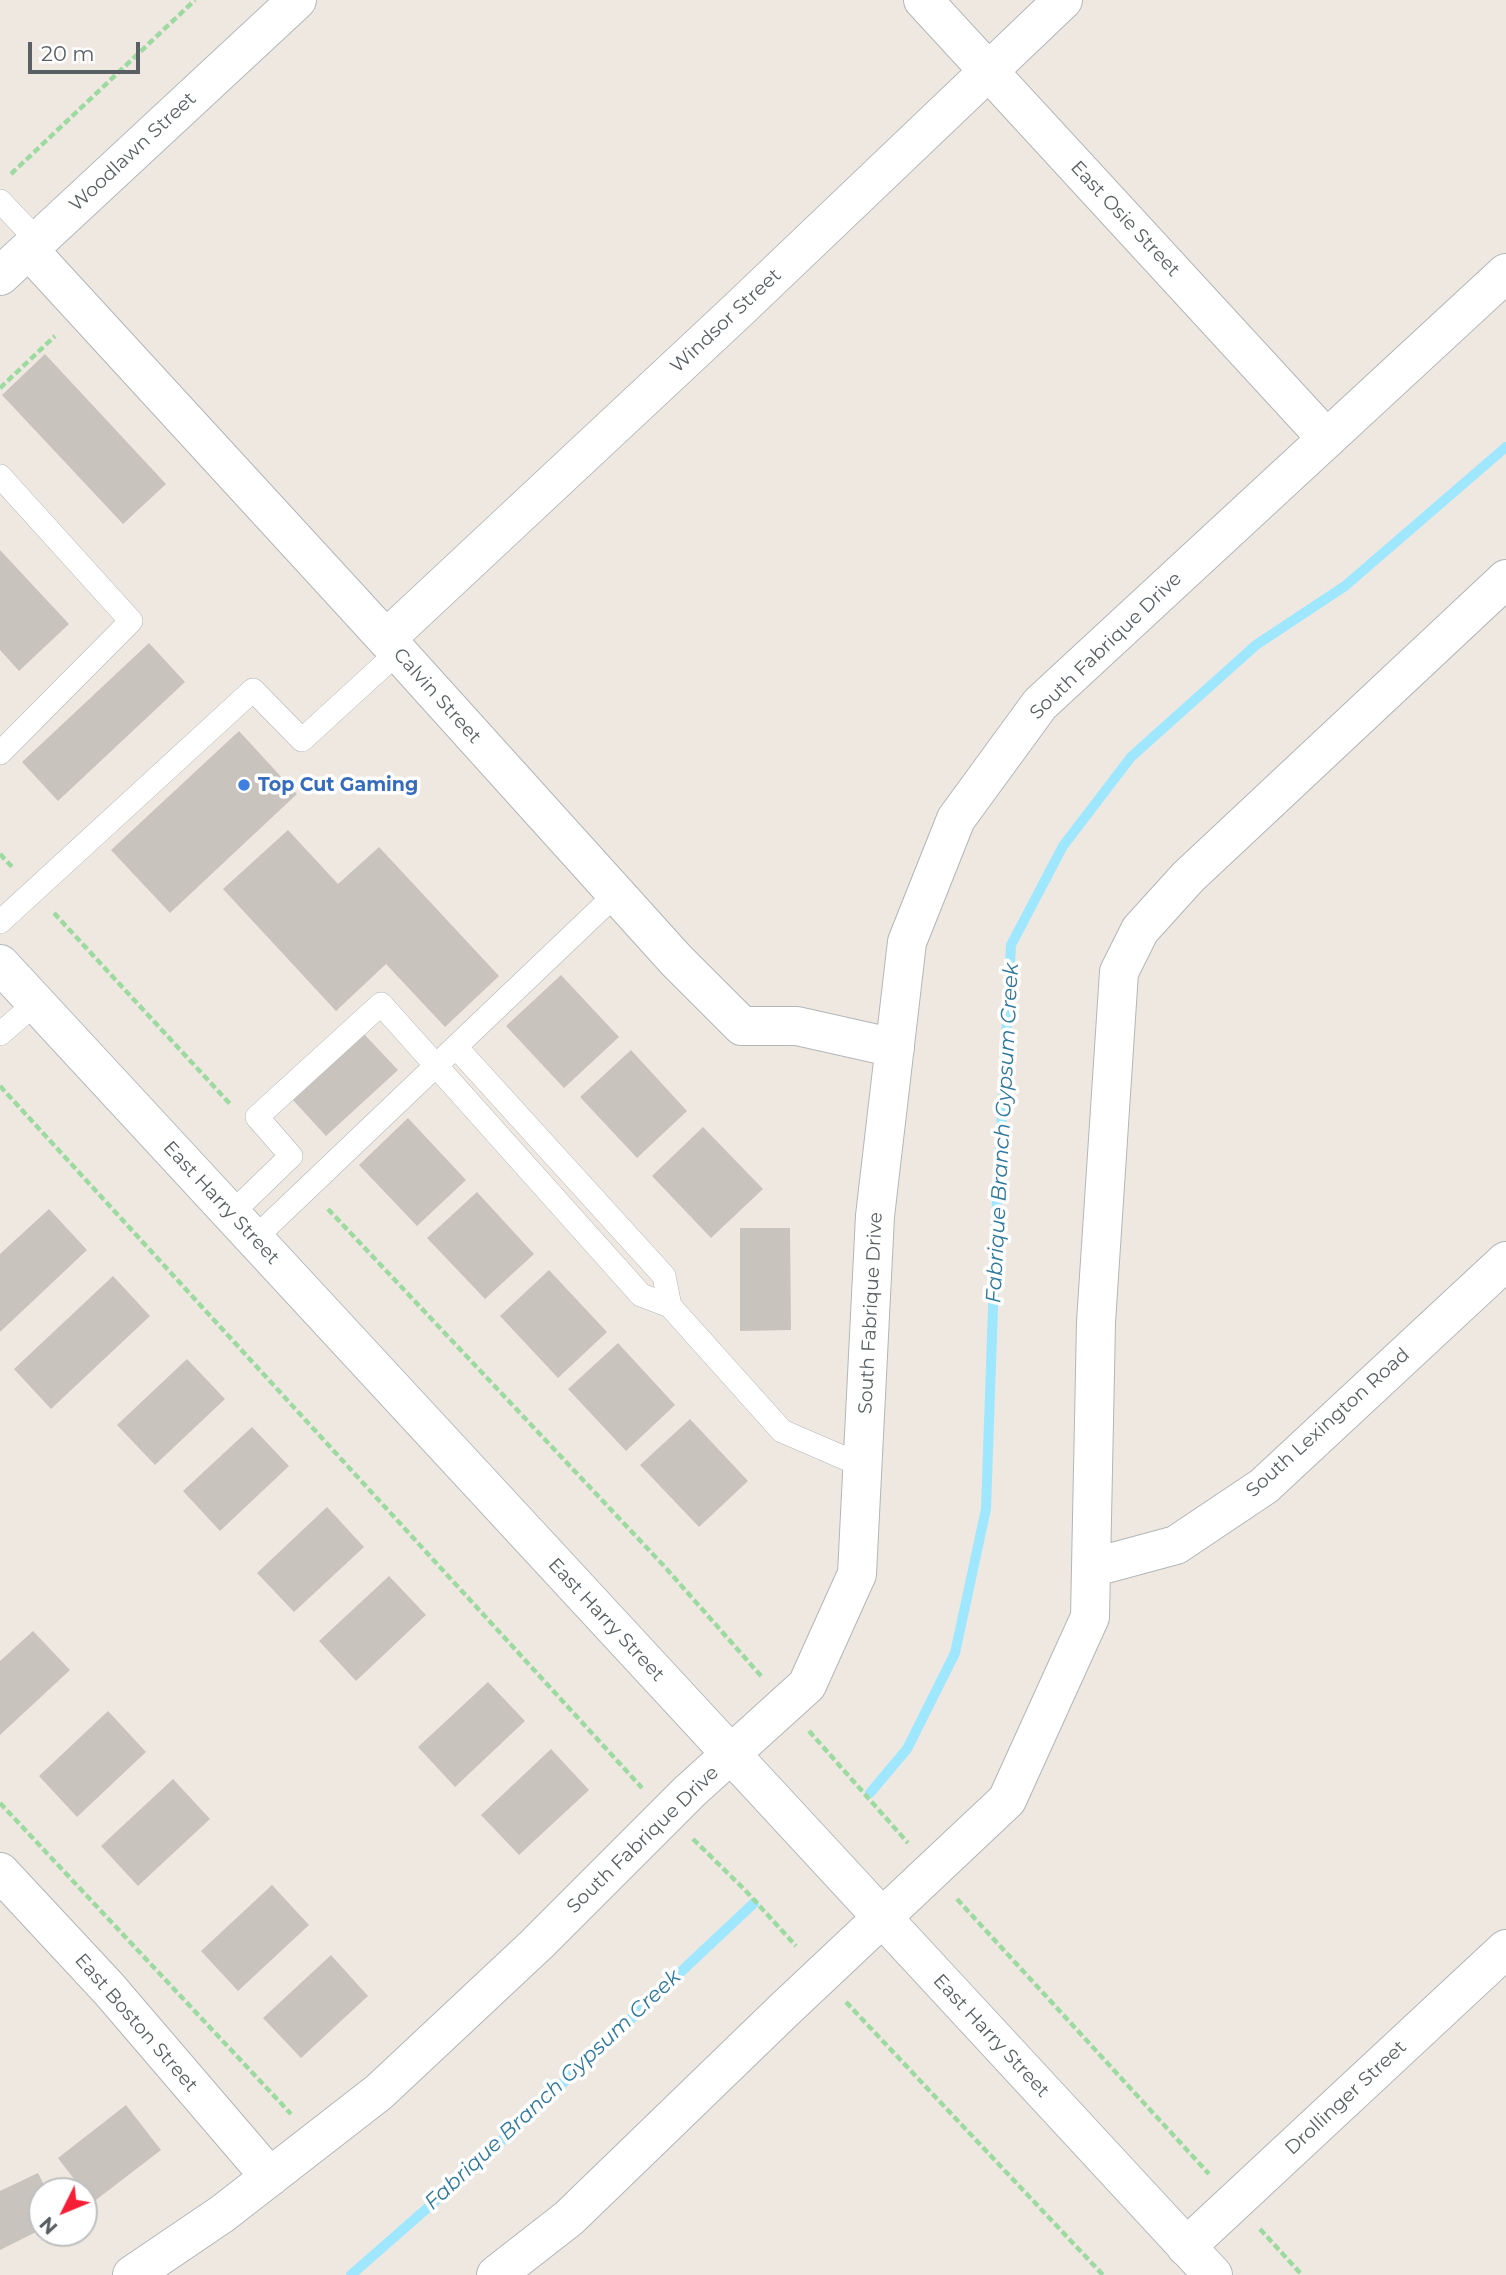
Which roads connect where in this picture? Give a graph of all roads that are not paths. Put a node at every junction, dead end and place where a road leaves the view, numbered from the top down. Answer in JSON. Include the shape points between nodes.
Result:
{"nodes":[{"id":1,"x":297,"y":0,"type":"edge"},
{"id":2,"x":923,"y":0,"type":"edge"},
{"id":3,"x":1062,"y":0,"type":"edge"},
{"id":4,"x":988,"y":70,"type":"junction"},
{"id":5,"x":0,"y":201,"type":"edge"},
{"id":6,"x":33,"y":245,"type":"junction"},
{"id":7,"x":1506,"y":273,"type":"edge"},
{"id":8,"x":0,"y":276,"type":"edge"},
{"id":9,"x":1327,"y":439,"type":"junction"},
{"id":10,"x":0,"y":476,"type":"edge"},
{"id":11,"x":1506,"y":579,"type":"edge"},
{"id":12,"x":392,"y":645,"type":"junction"},
{"id":13,"x":0,"y":753,"type":"edge"},
{"id":14,"x":616,"y":894,"type":"junction"},
{"id":15,"x":0,"y":922,"type":"edge"},
{"id":16,"x":0,"y":964,"type":"edge"},
{"id":17,"x":36,"y":1003,"type":"junction"},
{"id":18,"x":0,"y":1034,"type":"edge"},
{"id":19,"x":456,"y":1047,"type":"junction"},
{"id":20,"x":895,"y":1048,"type":"junction"},
{"id":21,"x":436,"y":1065,"type":"junction"},
{"id":22,"x":555,"y":1157,"type":"junction"},
{"id":23,"x":534,"y":1176,"type":"junction"},
{"id":24,"x":243,"y":1226,"type":"junction"},
{"id":25,"x":1506,"y":1261,"type":"edge"},
{"id":26,"x":670,"y":1306,"type":"junction"},
{"id":27,"x":863,"y":1466,"type":"junction"},
{"id":28,"x":1091,"y":1568,"type":"junction"},
{"id":29,"x":730,"y":1755,"type":"junction"},
{"id":30,"x":0,"y":1872,"type":"edge"},
{"id":31,"x":883,"y":1919,"type":"junction"},
{"id":32,"x":1506,"y":1949,"type":"edge"},
{"id":33,"x":270,"y":2177,"type":"junction"},
{"id":34,"x":1186,"y":2247,"type":"junction"},
{"id":35,"x":132,"y":2275,"type":"edge"},
{"id":36,"x":496,"y":2275,"type":"edge"},
{"id":37,"x":1213,"y":2275,"type":"edge"}],
"edges":[{"from":1,"to":6,"type":"street","name":"Woodlawn Street"},
{"from":2,"to":4,"type":"street","name":"East Osie Street"},
{"from":3,"to":4,"type":"street","name":"Windsor Street"},
{"from":4,"to":9,"type":"street","name":"East Osie Street"},
{"from":4,"to":12,"type":"street","name":"Windsor Street"},
{"from":5,"to":6,"type":"lane"},
{"from":6,"to":8,"type":"street","name":"Woodlawn Street"},
{"from":6,"to":12,"type":"street","name":"Calvin Street"},
{"from":7,"to":9,"type":"street","name":"South Fabrique Drive"},
{"from":9,"to":20,"type":"street","name":"South Fabrique Drive","via":[[1040,704],[956,819],[907,942]]},
{"from":10,"to":13,"type":"lane","via":[[131,621]]},
{"from":11,"to":28,"type":"street","via":[[1188,877],[1140,930],[1119,972],[1096,1322]]},
{"from":12,"to":14,"type":"street","name":"Calvin Street"},
{"from":12,"to":15,"type":"lane","via":[[302,740],[253,690]]},
{"from":14,"to":19,"type":"lane"},
{"from":14,"to":20,"type":"street","name":"Calvin Street","via":[[742,1026],[797,1026]]},
{"from":16,"to":17,"type":"street","name":"East Harry Street"},
{"from":17,"to":18,"type":"lane"},
{"from":17,"to":24,"type":"street","name":"East Harry Street"},
{"from":19,"to":21,"type":"lane"},
{"from":19,"to":22,"type":"lane"},
{"from":20,"to":27,"type":"street","name":"South Fabrique Drive","via":[[876,1216]]},
{"from":21,"to":23,"type":"lane"},
{"from":21,"to":24,"type":"lane","via":[[308,1188]]},
{"from":21,"to":24,"type":"lane","via":[[381,1004],[257,1117],[291,1156]]},
{"from":22,"to":23,"type":"lane"},
{"from":22,"to":26,"type":"lane","via":[[664,1276]]},
{"from":23,"to":26,"type":"lane","via":[[640,1295]]},
{"from":24,"to":29,"type":"street","name":"East Harry Street"},
{"from":25,"to":28,"type":"street","name":"South Lexington Road","via":[[1264,1486],[1176,1545]]},
{"from":26,"to":27,"type":"lane","via":[[782,1431]]},
{"from":27,"to":29,"type":"street","name":"South Fabrique Drive","via":[[857,1574],[807,1685]]},
{"from":28,"to":31,"type":"street","via":[[1090,1617],[1007,1800]]},
{"from":29,"to":31,"type":"street","name":"East Harry Street"},
{"from":29,"to":33,"type":"street","name":"South Fabrique Drive","via":[[650,1806],[537,1944],[379,2092]]},
{"from":30,"to":33,"type":"street","name":"East Boston Street","via":[[109,1989]]},
{"from":31,"to":34,"type":"street","name":"East Harry Street"},
{"from":31,"to":36,"type":"street","via":[[569,2218]]},
{"from":32,"to":34,"type":"street","name":"Drollinger Street"},
{"from":33,"to":35,"type":"street","name":"South Fabrique Drive"},
{"from":34,"to":37,"type":"street","name":"East Harry Street"}]}
